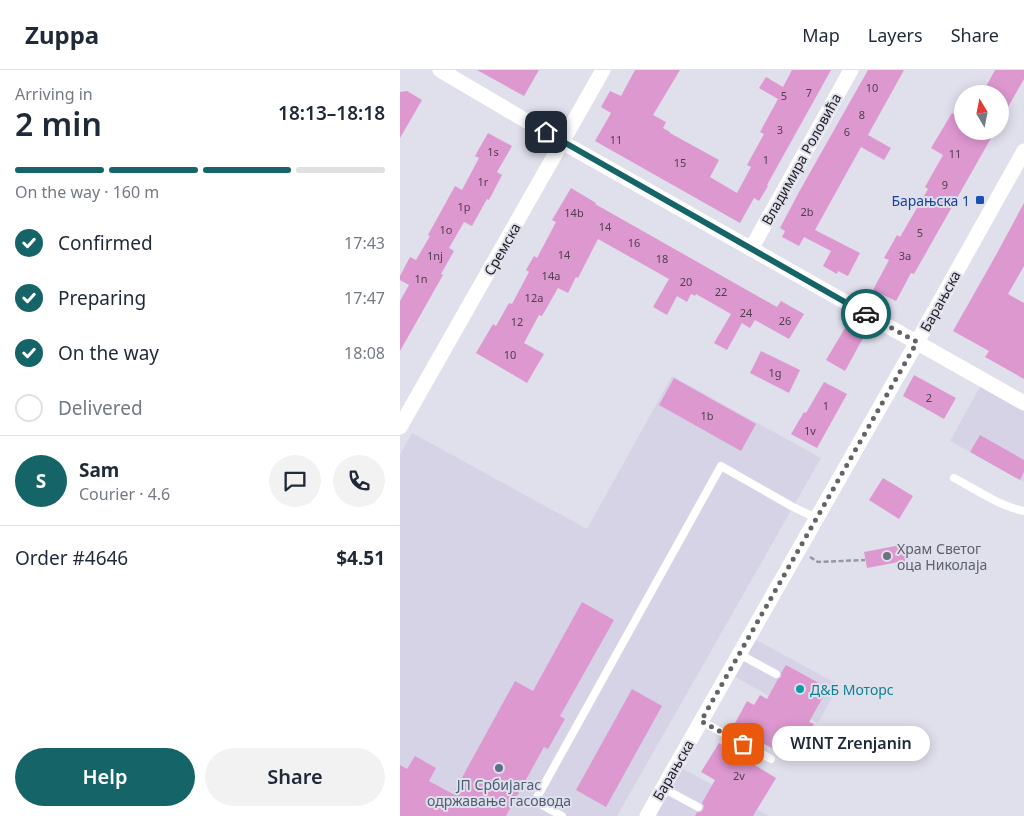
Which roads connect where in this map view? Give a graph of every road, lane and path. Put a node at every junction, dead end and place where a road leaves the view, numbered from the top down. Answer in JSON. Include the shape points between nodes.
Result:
{"nodes":[{"id":1,"x":603,"y":70,"type":"edge"},
{"id":2,"x":850,"y":70,"type":"edge"},
{"id":3,"x":444,"y":71,"type":"edge"},
{"id":4,"x":562,"y":142,"type":"junction"},
{"id":5,"x":1024,"y":151,"type":"edge"},
{"id":6,"x":751,"y":249,"type":"junction"},
{"id":7,"x":917,"y":342,"type":"junction"},
{"id":8,"x":1024,"y":403,"type":"edge"},
{"id":9,"x":400,"y":427,"type":"edge"},
{"id":10,"x":954,"y":478,"type":"dead end"},
{"id":11,"x":1024,"y":512,"type":"edge"},
{"id":12,"x":816,"y":518,"type":"junction"},
{"id":13,"x":798,"y":550,"type":"junction"},
{"id":14,"x":865,"y":560,"type":"dead end"},
{"id":15,"x":739,"y":654,"type":"junction"},
{"id":16,"x":776,"y":674,"type":"dead end"},
{"id":17,"x":701,"y":721,"type":"junction"},
{"id":18,"x":771,"y":759,"type":"dead end"},
{"id":19,"x":663,"y":788,"type":"junction"},
{"id":20,"x":698,"y":807,"type":"dead end"},
{"id":21,"x":562,"y":816,"type":"edge"},
{"id":22,"x":647,"y":816,"type":"edge"}],
"edges":[{"from":1,"to":4,"type":"street","name":"Сремска"},
{"from":2,"to":6,"type":"street","name":"Владимира Роловића"},
{"from":3,"to":4,"type":"street"},
{"from":4,"to":6,"type":"street"},
{"from":4,"to":9,"type":"street","name":"Сремска"},
{"from":5,"to":7,"type":"street","name":"Барањска"},
{"from":6,"to":7,"type":"street"},
{"from":7,"to":8,"type":"street"},
{"from":7,"to":12,"type":"street","name":"Барањска"},
{"from":10,"to":11,"type":"lane"},
{"from":12,"to":13,"type":"street","name":"Барањска"},
{"from":12,"to":21,"type":"lane","via":[[721,466],[535,802]]},
{"from":13,"to":14,"type":"path","via":[[818,562]]},
{"from":13,"to":15,"type":"street","name":"Барањска"},
{"from":15,"to":16,"type":"lane"},
{"from":15,"to":17,"type":"street","name":"Барањска"},
{"from":17,"to":18,"type":"lane"},
{"from":17,"to":19,"type":"street","name":"Барањска"},
{"from":19,"to":20,"type":"lane"},
{"from":19,"to":22,"type":"street","name":"Барањска"}]}
